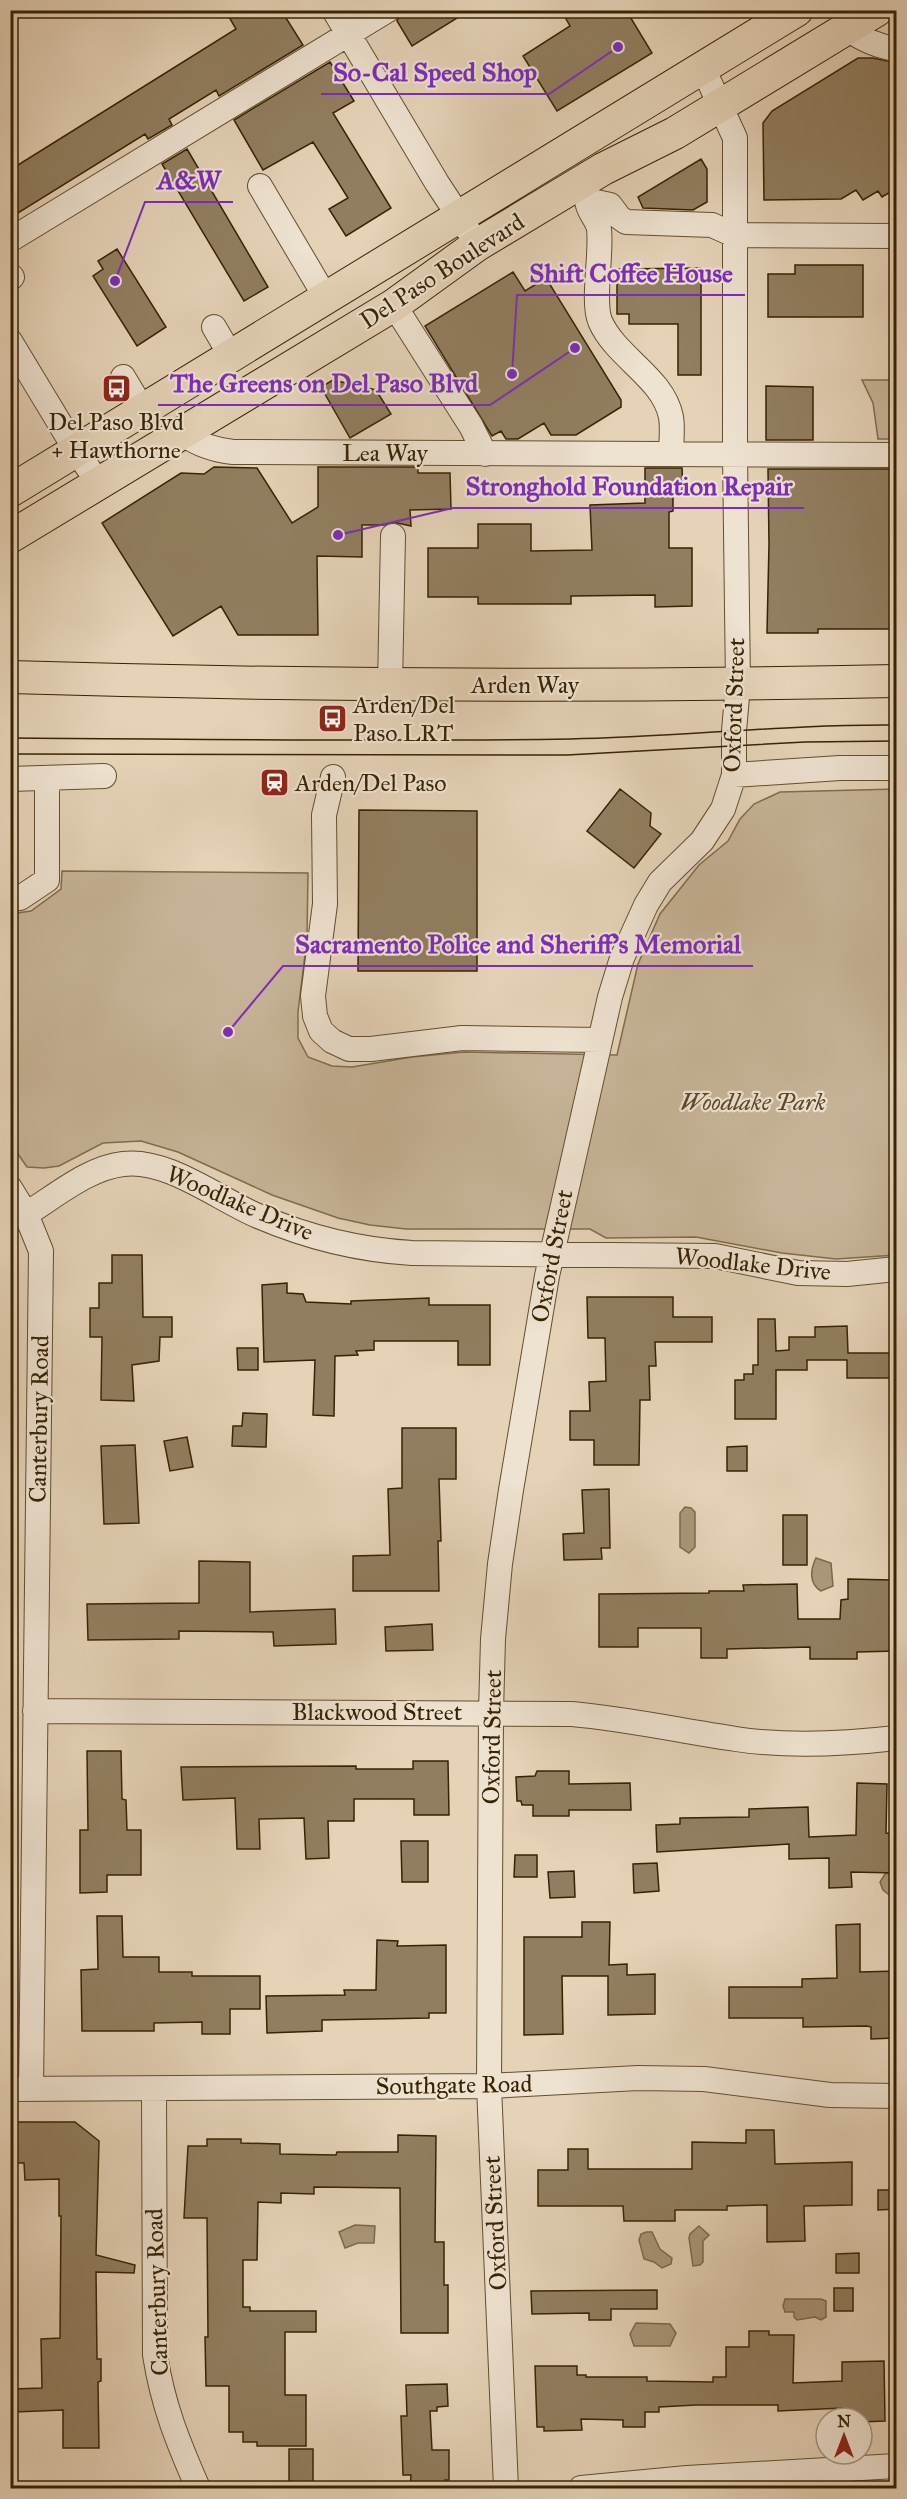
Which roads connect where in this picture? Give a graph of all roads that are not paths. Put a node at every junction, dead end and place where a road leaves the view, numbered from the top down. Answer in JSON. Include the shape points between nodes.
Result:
{"nodes":[{"id":1,"x":334,"y":10,"type":"edge"},
{"id":2,"x":388,"y":10,"type":"edge"},
{"id":3,"x":797,"y":10,"type":"edge"},
{"id":4,"x":877,"y":10,"type":"edge"},
{"id":5,"x":847,"y":29,"type":"junction"},
{"id":6,"x":349,"y":34,"type":"junction"},
{"id":7,"x":897,"y":49,"type":"edge"},
{"id":8,"x":703,"y":68,"type":"junction"},
{"id":9,"x":720,"y":106,"type":"junction"},
{"id":10,"x":260,"y":186,"type":"dead end"},
{"id":11,"x":583,"y":192,"type":"junction"},
{"id":12,"x":460,"y":218,"type":"junction"},
{"id":13,"x":734,"y":235,"type":"junction"},
{"id":14,"x":897,"y":236,"type":"edge"},
{"id":15,"x":10,"y":240,"type":"edge"},
{"id":16,"x":477,"y":245,"type":"junction"},
{"id":17,"x":326,"y":298,"type":"junction"},
{"id":18,"x":394,"y":305,"type":"junction"},
{"id":19,"x":214,"y":327,"type":"dead end"},
{"id":20,"x":10,"y":341,"type":"edge"},
{"id":21,"x":231,"y":356,"type":"junction"},
{"id":22,"x":123,"y":377,"type":"dead end"},
{"id":23,"x":143,"y":410,"type":"junction"},
{"id":24,"x":183,"y":434,"type":"junction"},
{"id":25,"x":77,"y":452,"type":"junction"},
{"id":26,"x":485,"y":454,"type":"junction"},
{"id":27,"x":671,"y":454,"type":"junction"},
{"id":28,"x":735,"y":454,"type":"junction"},
{"id":29,"x":897,"y":455,"type":"edge"},
{"id":30,"x":100,"y":484,"type":"junction"},
{"id":31,"x":10,"y":491,"type":"edge"},
{"id":32,"x":393,"y":536,"type":"dead end"},
{"id":33,"x":10,"y":537,"type":"edge"},
{"id":34,"x":10,"y":677,"type":"edge"},
{"id":35,"x":897,"y":681,"type":"edge"},
{"id":36,"x":390,"y":685,"type":"junction"},
{"id":37,"x":738,"y":685,"type":"junction"},
{"id":38,"x":897,"y":768,"type":"edge"},
{"id":39,"x":104,"y":776,"type":"dead end"},
{"id":40,"x":734,"y":776,"type":"junction"},
{"id":41,"x":333,"y":777,"type":"dead end"},
{"id":42,"x":10,"y":779,"type":"edge"},
{"id":43,"x":47,"y":779,"type":"junction"},
{"id":44,"x":10,"y":899,"type":"edge"},
{"id":45,"x":600,"y":1040,"type":"junction"},
{"id":46,"x":10,"y":1188,"type":"edge"},
{"id":47,"x":26,"y":1214,"type":"junction"},
{"id":48,"x":551,"y":1252,"type":"junction"},
{"id":49,"x":897,"y":1269,"type":"edge"},
{"id":50,"x":35,"y":1711,"type":"junction"},
{"id":51,"x":491,"y":1713,"type":"junction"},
{"id":52,"x":897,"y":1738,"type":"edge"},
{"id":53,"x":489,"y":2086,"type":"junction"},
{"id":54,"x":21,"y":2088,"type":"edge"},
{"id":55,"x":154,"y":2088,"type":"junction"},
{"id":56,"x":897,"y":2096,"type":"edge"},
{"id":57,"x":897,"y":2466,"type":"edge"},
{"id":58,"x":198,"y":2488,"type":"edge"},
{"id":59,"x":506,"y":2488,"type":"edge"},
{"id":60,"x":581,"y":2488,"type":"edge"}],
"edges":[{"from":1,"to":6,"type":"street"},
{"from":2,"to":6,"type":"street"},
{"from":3,"to":8,"type":"main road","name":"Del Paso Boulevard"},
{"from":4,"to":5,"type":"main road","name":"Del Paso Boulevard"},
{"from":5,"to":7,"type":"street","via":[[867,42]]},
{"from":5,"to":9,"type":"main road","name":"Del Paso Boulevard"},
{"from":6,"to":12,"type":"street"},
{"from":6,"to":15,"type":"street"},
{"from":8,"to":9,"type":"street","name":"Oxford Street"},
{"from":8,"to":12,"type":"main road","name":"Del Paso Boulevard"},
{"from":9,"to":11,"type":"main road","name":"Del Paso Boulevard","via":[[603,169]]},
{"from":9,"to":13,"type":"street","name":"Oxford Street","via":[[735,138]]},
{"from":10,"to":17,"type":"street"},
{"from":11,"to":13,"type":"street","via":[[610,205],[626,222],[712,225]]},
{"from":11,"to":16,"type":"main road","name":"Del Paso Boulevard"},
{"from":11,"to":27,"type":"street","via":[[599,227],[600,320],[610,337],[663,396],[671,417]]},
{"from":12,"to":16,"type":"street"},
{"from":12,"to":17,"type":"main road","name":"Del Paso Boulevard"},
{"from":13,"to":14,"type":"street"},
{"from":13,"to":28,"type":"street","name":"Oxford Street"},
{"from":16,"to":18,"type":"main road","name":"Del Paso Boulevard"},
{"from":17,"to":21,"type":"main road","name":"Del Paso Boulevard"},
{"from":18,"to":24,"type":"main road","name":"Del Paso Boulevard"},
{"from":18,"to":26,"type":"street"},
{"from":19,"to":21,"type":"street"},
{"from":20,"to":25,"type":"street"},
{"from":21,"to":23,"type":"main road","name":"Del Paso Boulevard"},
{"from":22,"to":23,"type":"street"},
{"from":23,"to":25,"type":"main road","name":"Del Paso Boulevard"},
{"from":24,"to":26,"type":"street","name":"Lea Way","via":[[208,447],[233,452]]},
{"from":24,"to":30,"type":"main road","name":"Del Paso Boulevard"},
{"from":25,"to":30,"type":"street"},
{"from":25,"to":31,"type":"main road","name":"Del Paso Boulevard"},
{"from":26,"to":27,"type":"street","name":"Lea Way"},
{"from":27,"to":28,"type":"street","name":"Lea Way"},
{"from":28,"to":29,"type":"street","name":"Lea Way"},
{"from":28,"to":37,"type":"street","name":"Oxford Street"},
{"from":30,"to":33,"type":"main road","name":"Del Paso Boulevard"},
{"from":32,"to":36,"type":"street"},
{"from":34,"to":36,"type":"main road","name":"Arden Way"},
{"from":35,"to":37,"type":"main road","name":"Arden Way"},
{"from":36,"to":37,"type":"main road","name":"Arden Way"},
{"from":37,"to":40,"type":"street","name":"Oxford Street"},
{"from":38,"to":40,"type":"street"},
{"from":39,"to":43,"type":"street"},
{"from":40,"to":45,"type":"street","name":"Oxford Street","via":[[723,809],[702,842],[660,882],[633,930],[609,998]]},
{"from":41,"to":45,"type":"street","via":[[324,815],[325,904],[313,996],[321,1031],[349,1049],[462,1038]]},
{"from":42,"to":43,"type":"street"},
{"from":43,"to":44,"type":"street","via":[[47,880],[20,898]]},
{"from":45,"to":48,"type":"street","name":"Oxford Street"},
{"from":46,"to":47,"type":"street","name":"Canterbury Road"},
{"from":47,"to":48,"type":"street","name":"Woodlake Drive","via":[[104,1169],[147,1164],[258,1216],[373,1251]]},
{"from":47,"to":50,"type":"street","name":"Canterbury Road","via":[[41,1251]]},
{"from":48,"to":49,"type":"street","name":"Woodlake Drive","via":[[715,1256],[798,1273]]},
{"from":48,"to":51,"type":"street","name":"Oxford Street","via":[[500,1564]]},
{"from":50,"to":51,"type":"street","name":"Blackwood Street"},
{"from":50,"to":54,"type":"street","name":"Canterbury Road"},
{"from":51,"to":52,"type":"street","name":"Blackwood Street","via":[[625,1719],[737,1739],[798,1744]]},
{"from":51,"to":53,"type":"street","name":"Oxford Street"},
{"from":53,"to":55,"type":"street","name":"Southgate Road"},
{"from":53,"to":56,"type":"street","name":"Southgate Road","via":[[638,2078],[704,2079],[830,2095]]},
{"from":53,"to":59,"type":"street","name":"Oxford Street"},
{"from":54,"to":55,"type":"street","name":"Southgate Road"},
{"from":55,"to":58,"type":"street","name":"Canterbury Road","via":[[155,2355],[171,2426]]},
{"from":57,"to":60,"type":"street"}]}
